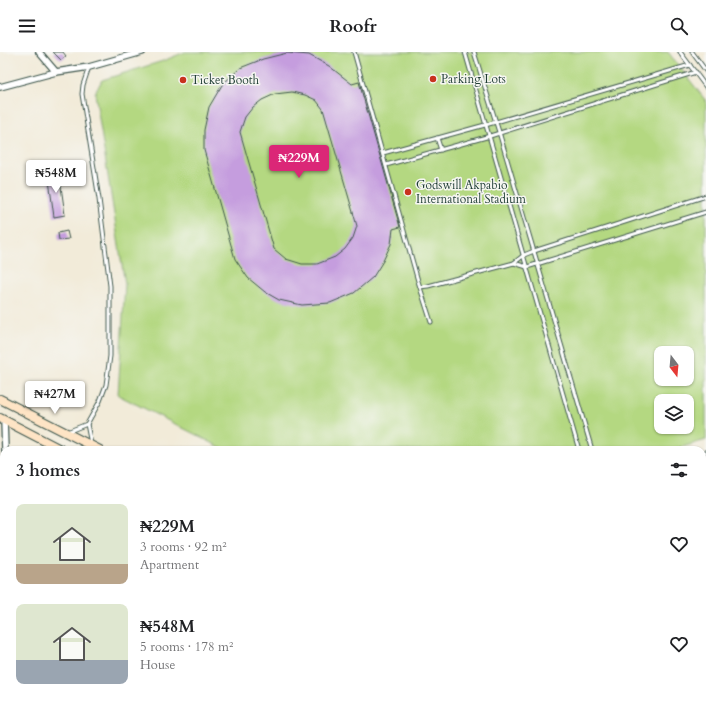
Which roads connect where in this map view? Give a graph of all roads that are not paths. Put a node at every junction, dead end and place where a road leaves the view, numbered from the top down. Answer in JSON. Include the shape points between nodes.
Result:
{"nodes":[{"id":1,"x":39,"y":52,"type":"edge"},
{"id":2,"x":142,"y":52,"type":"edge"},
{"id":3,"x":354,"y":52,"type":"edge"},
{"id":4,"x":465,"y":52,"type":"edge"},
{"id":5,"x":474,"y":52,"type":"edge"},
{"id":6,"x":680,"y":52,"type":"edge"},
{"id":7,"x":692,"y":52,"type":"edge"},
{"id":8,"x":690,"y":65,"type":"junction"},
{"id":9,"x":89,"y":67,"type":"junction"},
{"id":10,"x":706,"y":71,"type":"edge"},
{"id":11,"x":56,"y":72,"type":"junction"},
{"id":12,"x":696,"y":72,"type":"junction"},
{"id":13,"x":0,"y":87,"type":"edge"},
{"id":14,"x":706,"y":87,"type":"edge"},
{"id":15,"x":496,"y":122,"type":"junction"},
{"id":16,"x":487,"y":124,"type":"junction"},
{"id":17,"x":499,"y":132,"type":"junction"},
{"id":18,"x":490,"y":136,"type":"junction"},
{"id":19,"x":437,"y":138,"type":"junction"},
{"id":20,"x":441,"y":150,"type":"junction"},
{"id":21,"x":383,"y":153,"type":"junction"},
{"id":22,"x":386,"y":165,"type":"junction"},
{"id":23,"x":706,"y":196,"type":"edge"},
{"id":24,"x":706,"y":212,"type":"edge"},
{"id":25,"x":534,"y":251,"type":"junction"},
{"id":26,"x":524,"y":255,"type":"junction"},
{"id":27,"x":514,"y":263,"type":"junction"},
{"id":28,"x":538,"y":264,"type":"junction"},
{"id":29,"x":527,"y":267,"type":"junction"},
{"id":30,"x":420,"y":287,"type":"junction"},
{"id":31,"x":431,"y":322,"type":"dead end"},
{"id":32,"x":0,"y":399,"type":"edge"},
{"id":33,"x":2,"y":419,"type":"edge"},
{"id":34,"x":87,"y":424,"type":"junction"},
{"id":35,"x":67,"y":432,"type":"junction"},
{"id":36,"x":91,"y":445,"type":"joint"},
{"id":37,"x":5,"y":446,"type":"edge"},
{"id":38,"x":54,"y":446,"type":"edge"},
{"id":39,"x":579,"y":446,"type":"edge"},
{"id":40,"x":591,"y":446,"type":"edge"}],
"edges":[{"from":1,"to":11,"type":"street"},
{"from":2,"to":9,"type":"street"},
{"from":3,"to":21,"type":"lane"},
{"from":4,"to":16,"type":"lane"},
{"from":5,"to":15,"type":"lane"},
{"from":6,"to":8,"type":"lane"},
{"from":7,"to":10,"type":"lane"},
{"from":8,"to":12,"type":"lane"},
{"from":8,"to":15,"type":"lane"},
{"from":9,"to":11,"type":"street"},
{"from":9,"to":34,"type":"lane","via":[[82,94],[110,286],[110,356],[106,385]]},
{"from":11,"to":13,"type":"street"},
{"from":12,"to":14,"type":"lane"},
{"from":12,"to":17,"type":"lane"},
{"from":15,"to":16,"type":"lane"},
{"from":15,"to":17,"type":"lane"},
{"from":16,"to":18,"type":"lane"},
{"from":16,"to":19,"type":"lane"},
{"from":17,"to":18,"type":"lane"},
{"from":17,"to":25,"type":"lane"},
{"from":18,"to":20,"type":"lane"},
{"from":18,"to":26,"type":"lane"},
{"from":19,"to":20,"type":"lane"},
{"from":19,"to":21,"type":"lane"},
{"from":20,"to":22,"type":"lane"},
{"from":21,"to":22,"type":"lane"},
{"from":22,"to":30,"type":"lane"},
{"from":23,"to":25,"type":"lane"},
{"from":24,"to":28,"type":"lane"},
{"from":25,"to":26,"type":"lane"},
{"from":25,"to":28,"type":"lane"},
{"from":26,"to":27,"type":"lane"},
{"from":26,"to":29,"type":"lane"},
{"from":27,"to":29,"type":"lane"},
{"from":27,"to":30,"type":"lane"},
{"from":28,"to":29,"type":"lane"},
{"from":28,"to":40,"type":"lane"},
{"from":29,"to":39,"type":"lane"},
{"from":30,"to":31,"type":"lane"},
{"from":32,"to":35,"type":"main road"},
{"from":33,"to":37,"type":"street"},
{"from":33,"to":38,"type":"main road"},
{"from":34,"to":35,"type":"lane"},
{"from":34,"to":36,"type":"lane"},
{"from":35,"to":36,"type":"main road"}]}
